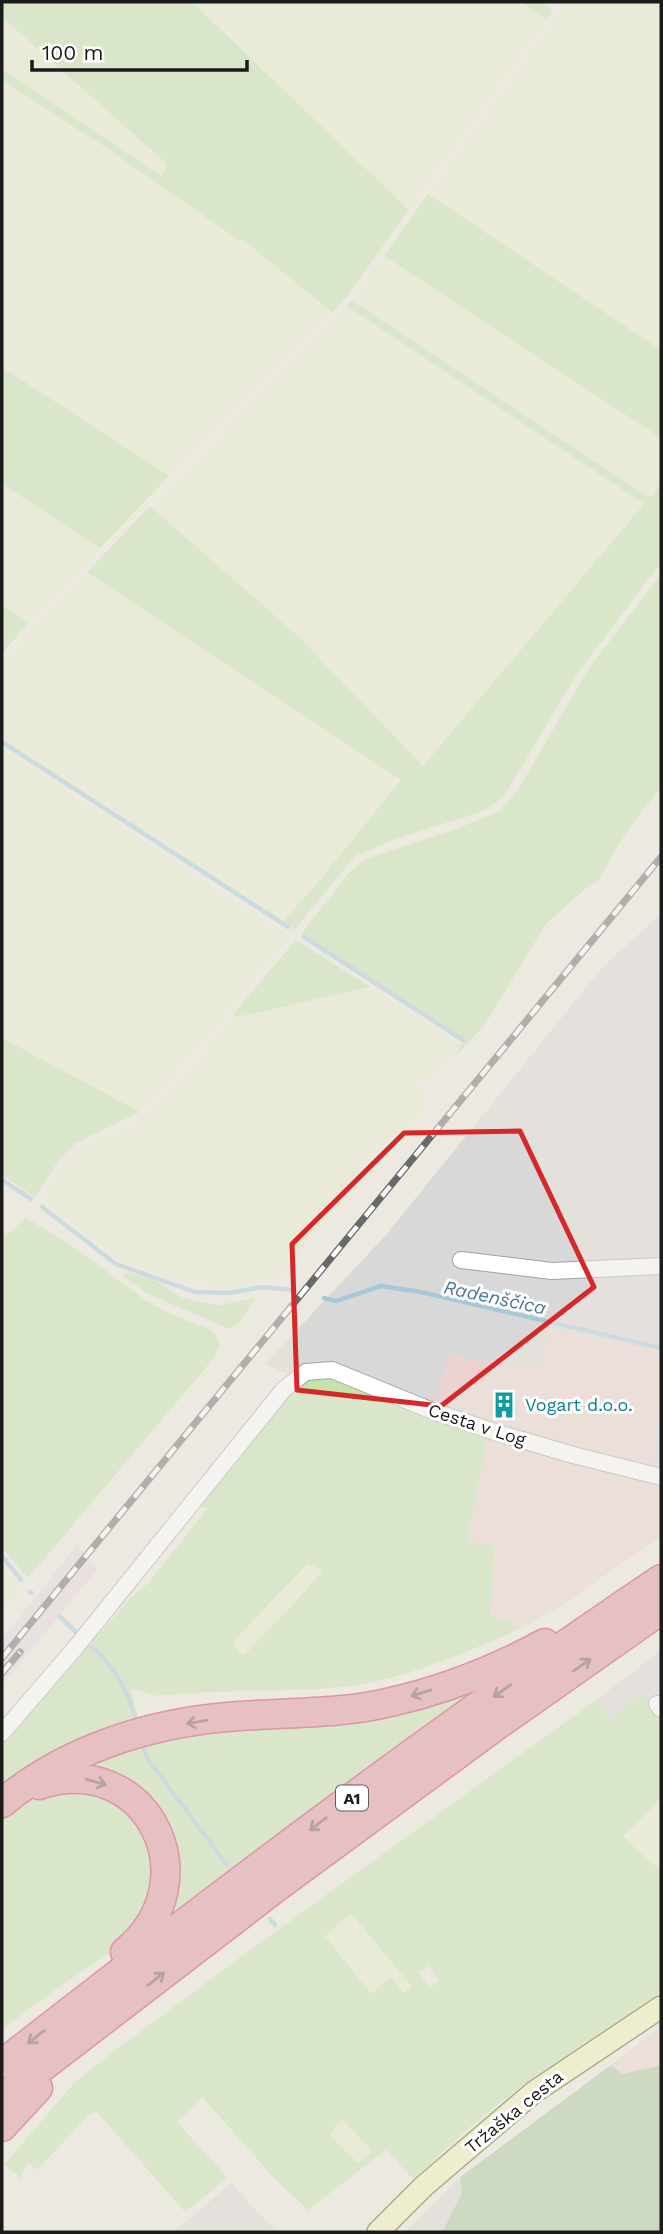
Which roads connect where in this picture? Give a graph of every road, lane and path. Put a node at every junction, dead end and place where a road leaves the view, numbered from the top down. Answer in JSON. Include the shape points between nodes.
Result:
{"nodes":[{"id":1,"x":461,"y":1260,"type":"dead end"},
{"id":2,"x":661,"y":1266,"type":"edge"},
{"id":3,"x":661,"y":1477,"type":"edge"},
{"id":4,"x":661,"y":1579,"type":"edge"},
{"id":5,"x":650,"y":1602,"type":"edge"},
{"id":6,"x":2,"y":1733,"type":"edge"},
{"id":7,"x":5,"y":1801,"type":"edge"},
{"id":8,"x":661,"y":2007,"type":"edge"},
{"id":9,"x":71,"y":2010,"type":"junction"},
{"id":10,"x":102,"y":2020,"type":"junction"},
{"id":11,"x":2,"y":2064,"type":"edge"},
{"id":12,"x":2,"y":2098,"type":"edge"},
{"id":13,"x":2,"y":2127,"type":"edge"},
{"id":14,"x":378,"y":2232,"type":"edge"}],
"edges":[{"from":1,"to":2,"type":"street","via":[[552,1271]]},
{"from":3,"to":6,"type":"street","name":"Cesta v Log","via":[[492,1431],[332,1370],[306,1372],[284,1389]]},
{"from":4,"to":5,"type":"highway","number":"A1"},
{"from":5,"to":7,"type":"highway","one_way":true,"via":[[615,1599],[530,1651],[461,1681],[391,1703],[224,1717],[142,1732],[69,1759]]},
{"from":5,"to":9,"type":"highway","number":"A1","one_way":true,"via":[[379,1779]]},
{"from":10,"to":5,"type":"highway","number":"A1","one_way":true,"via":[[496,1726]]},
{"from":7,"to":9,"type":"highway","one_way":true,"via":[[54,1780],[99,1782],[138,1804],[162,1845],[166,1877],[153,1920],[135,1944],[90,1980]]},
{"from":8,"to":14,"type":"main road","name":"Tržaška cesta","via":[[534,2092],[424,2186]]},
{"from":9,"to":11,"type":"highway","number":"A1","one_way":true},
{"from":10,"to":12,"type":"highway","number":"A1"},
{"from":10,"to":13,"type":"highway","via":[[88,2046],[32,2093]]}]}
